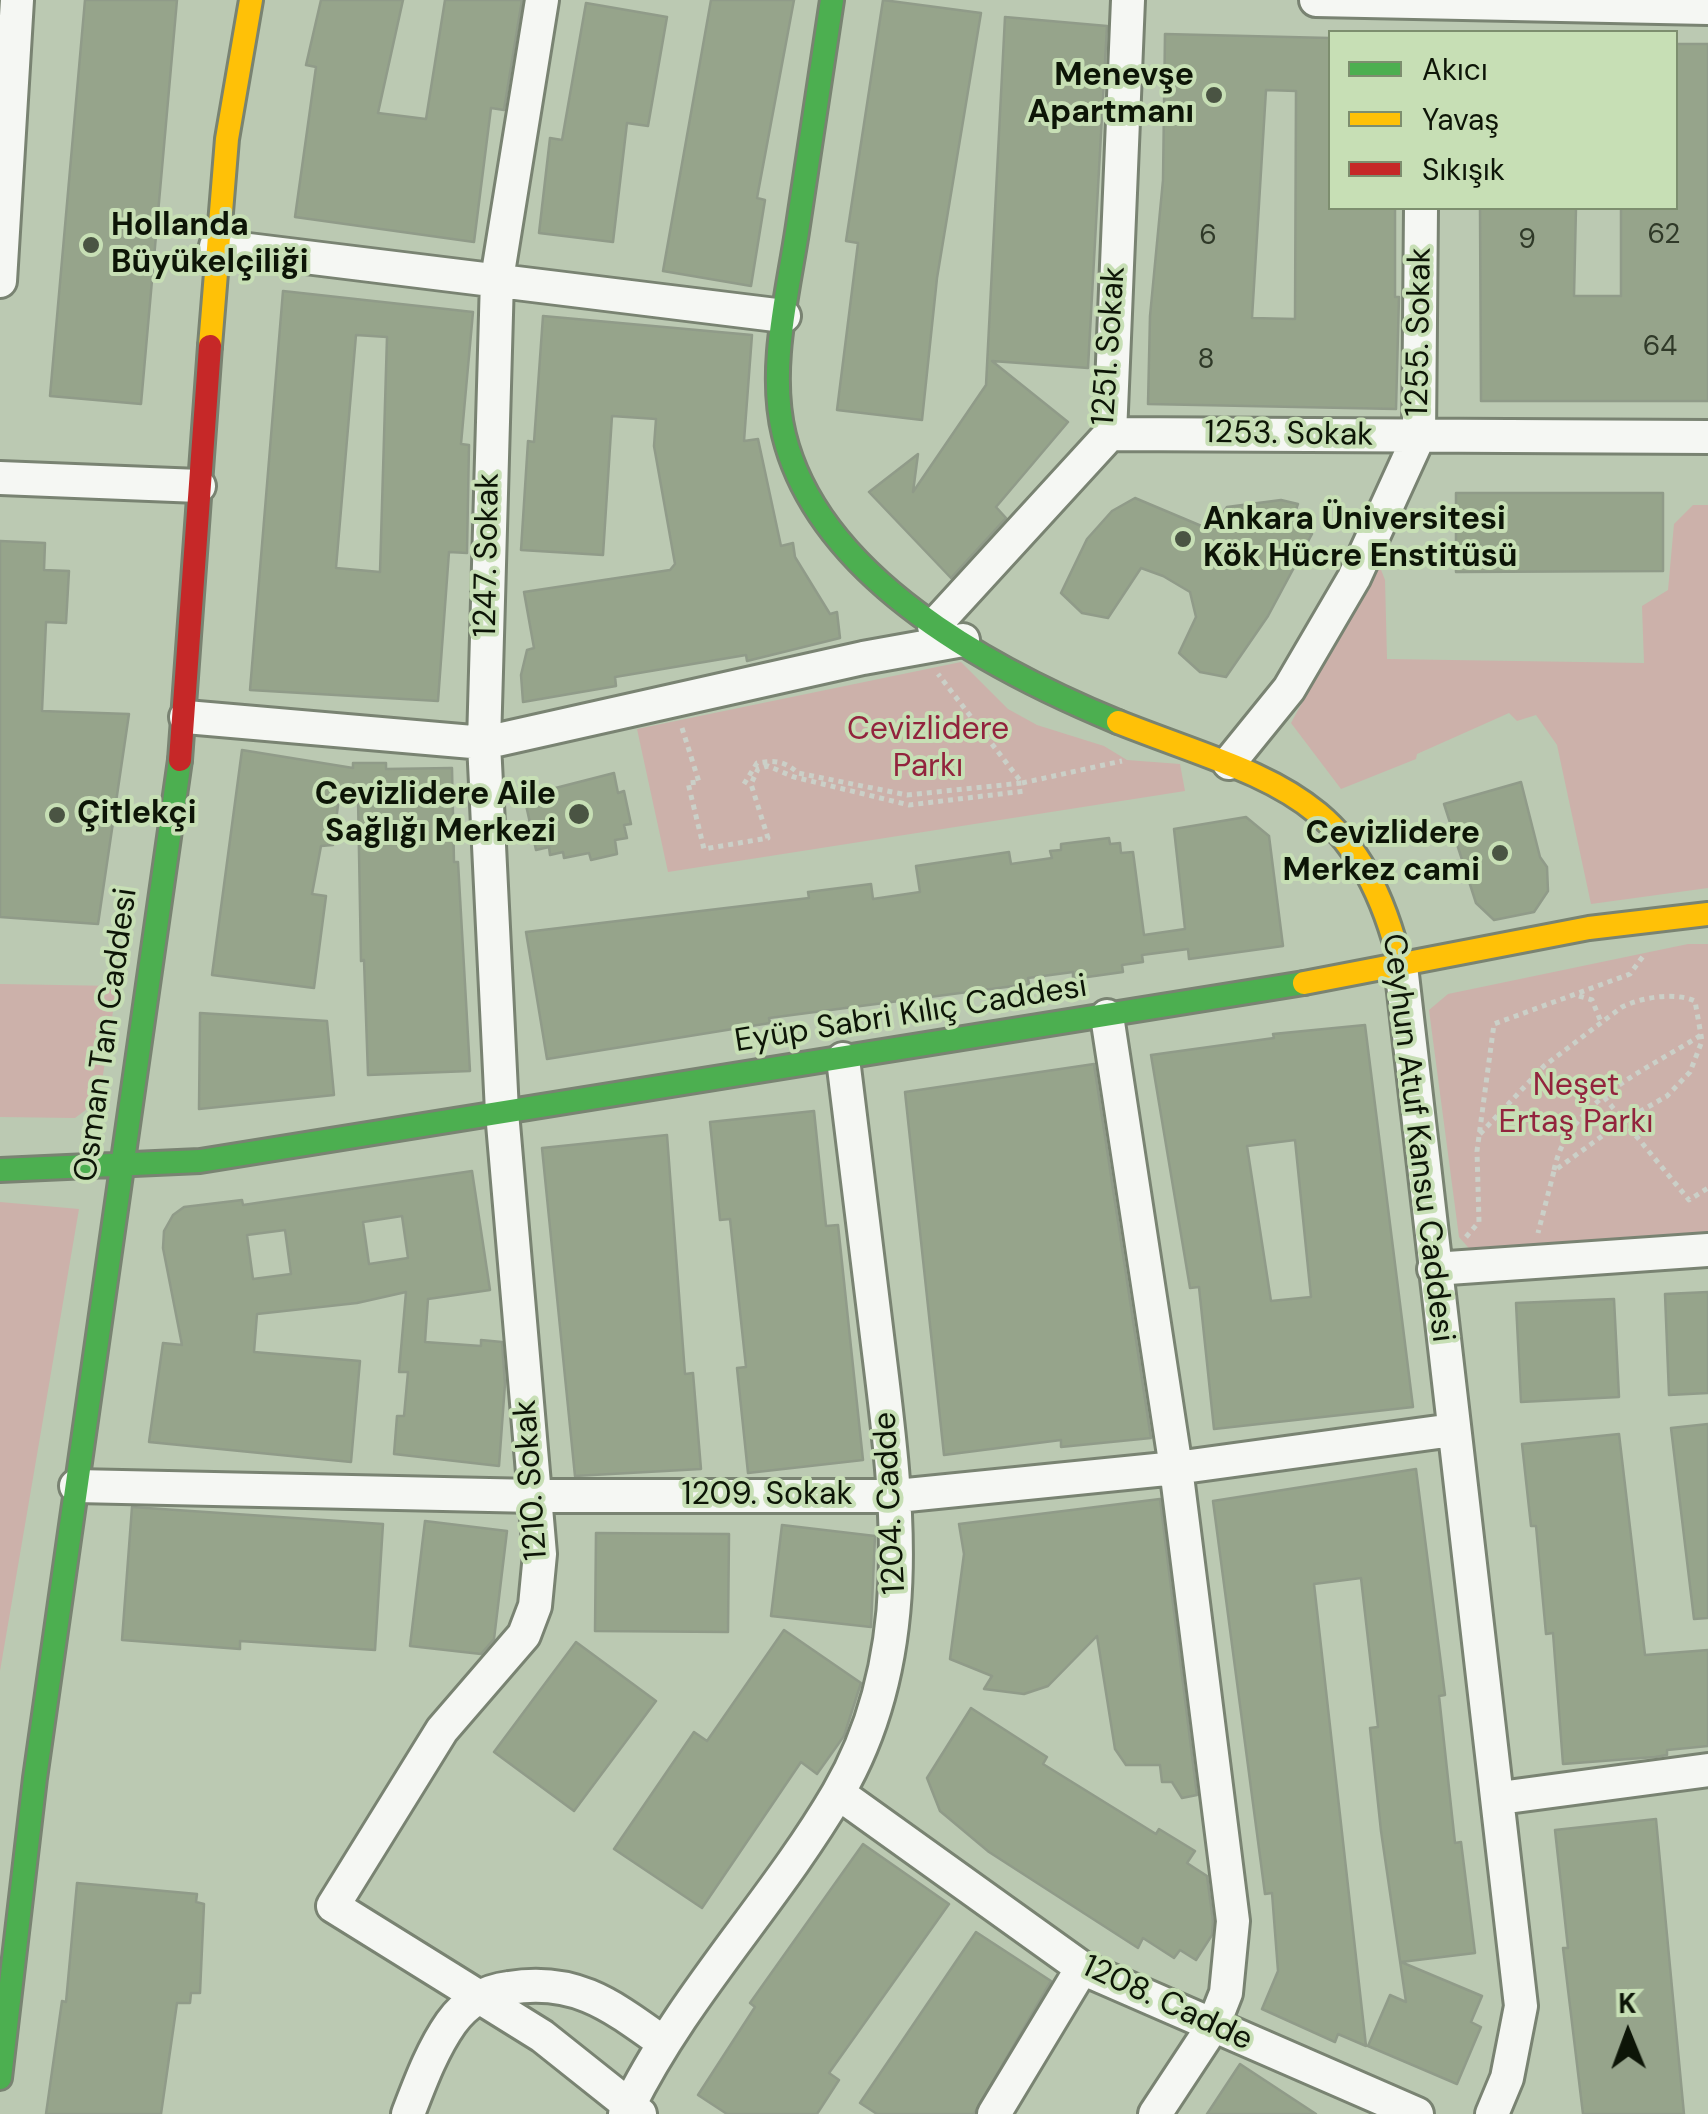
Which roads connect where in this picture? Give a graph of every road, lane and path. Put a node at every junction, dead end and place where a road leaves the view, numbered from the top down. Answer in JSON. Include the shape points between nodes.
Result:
{"nodes":[{"id":1,"x":17,"y":0,"type":"edge"},
{"id":2,"x":251,"y":0,"type":"edge"},
{"id":3,"x":542,"y":0,"type":"edge"},
{"id":4,"x":832,"y":0,"type":"edge"},
{"id":5,"x":1128,"y":0,"type":"edge"},
{"id":6,"x":1316,"y":0,"type":"edge"},
{"id":7,"x":1708,"y":8,"type":"edge"},
{"id":8,"x":1424,"y":12,"type":"edge"},
{"id":9,"x":1422,"y":210,"type":"edge"},
{"id":10,"x":216,"y":246,"type":"junction"},
{"id":11,"x":498,"y":279,"type":"junction"},
{"id":12,"x":0,"y":281,"type":"edge"},
{"id":13,"x":784,"y":316,"type":"junction"},
{"id":14,"x":1110,"y":434,"type":"junction"},
{"id":15,"x":1418,"y":436,"type":"junction"},
{"id":16,"x":1708,"y":437,"type":"edge"},
{"id":17,"x":0,"y":478,"type":"edge"},
{"id":18,"x":200,"y":486,"type":"junction"},
{"id":19,"x":938,"y":638,"type":"junction"},
{"id":20,"x":674,"y":701,"type":"junction"},
{"id":21,"x":186,"y":716,"type":"junction"},
{"id":22,"x":484,"y":743,"type":"junction"},
{"id":23,"x":1132,"y":759,"type":"dead end"},
{"id":24,"x":1229,"y":763,"type":"junction"},
{"id":25,"x":744,"y":784,"type":"dead end"},
{"id":26,"x":1023,"y":787,"type":"junction"},
{"id":27,"x":1708,"y":914,"type":"edge"},
{"id":28,"x":1646,"y":952,"type":"dead end"},
{"id":29,"x":1401,"y":966,"type":"junction"},
{"id":30,"x":1576,"y":996,"type":"junction"},
{"id":31,"x":1106,"y":1016,"type":"junction"},
{"id":32,"x":1600,"y":1022,"type":"junction"},
{"id":33,"x":1701,"y":1035,"type":"junction"},
{"id":34,"x":843,"y":1059,"type":"junction"},
{"id":35,"x":1604,"y":1096,"type":"junction"},
{"id":36,"x":502,"y":1112,"type":"junction"},
{"id":37,"x":1624,"y":1121,"type":"junction"},
{"id":38,"x":1480,"y":1134,"type":"junction"},
{"id":39,"x":0,"y":1148,"type":"edge"},
{"id":40,"x":121,"y":1166,"type":"junction"},
{"id":41,"x":0,"y":1170,"type":"edge"},
{"id":42,"x":1554,"y":1171,"type":"junction"},
{"id":43,"x":1708,"y":1188,"type":"edge"},
{"id":44,"x":1536,"y":1238,"type":"dead end"},
{"id":45,"x":1462,"y":1240,"type":"dead end"},
{"id":46,"x":1708,"y":1250,"type":"edge"},
{"id":47,"x":1434,"y":1270,"type":"junction"},
{"id":48,"x":1453,"y":1430,"type":"junction"},
{"id":49,"x":1176,"y":1468,"type":"junction"},
{"id":50,"x":76,"y":1486,"type":"junction"},
{"id":51,"x":535,"y":1496,"type":"junction"},
{"id":52,"x":897,"y":1496,"type":"junction"},
{"id":53,"x":1708,"y":1770,"type":"edge"},
{"id":54,"x":838,"y":1793,"type":"junction"},
{"id":55,"x":1500,"y":1798,"type":"junction"},
{"id":56,"x":1082,"y":1968,"type":"junction"},
{"id":57,"x":478,"y":1996,"type":"junction"},
{"id":58,"x":1212,"y":2026,"type":"junction"},
{"id":59,"x":664,"y":2043,"type":"junction"},
{"id":60,"x":0,"y":2078,"type":"edge"},
{"id":61,"x":632,"y":2111,"type":"edge"},
{"id":62,"x":408,"y":2114,"type":"edge"},
{"id":63,"x":994,"y":2114,"type":"edge"},
{"id":64,"x":1155,"y":2114,"type":"edge"},
{"id":65,"x":1416,"y":2114,"type":"edge"},
{"id":66,"x":1492,"y":2114,"type":"edge"}],
"edges":[{"from":1,"to":12,"type":"street"},
{"from":2,"to":10,"type":"street","name":"Osman Tan Caddesi"},
{"from":3,"to":11,"type":"street","name":"1247. Sokak"},
{"from":4,"to":13,"type":"street","name":"Ceyhun Atuf Kansu Caddesi"},
{"from":5,"to":14,"type":"street","name":"1251. Sokak"},
{"from":6,"to":8,"type":"street"},
{"from":7,"to":8,"type":"street"},
{"from":9,"to":15,"type":"street","name":"1255. Sokak"},
{"from":10,"to":11,"type":"street"},
{"from":10,"to":18,"type":"street","name":"Osman Tan Caddesi"},
{"from":11,"to":13,"type":"street"},
{"from":11,"to":22,"type":"street","name":"1247. Sokak"},
{"from":13,"to":19,"type":"street","name":"Ceyhun Atuf Kansu Caddesi","via":[[784,437],[806,497]]},
{"from":14,"to":15,"type":"street","name":"1253. Sokak"},
{"from":14,"to":19,"type":"street","name":"1251. Sokak"},
{"from":15,"to":16,"type":"street","name":"1253. Sokak"},
{"from":15,"to":24,"type":"street","name":"1255. Sokak","via":[[1354,578],[1289,689]]},
{"from":17,"to":18,"type":"street"},
{"from":18,"to":21,"type":"street","name":"Osman Tan Caddesi"},
{"from":19,"to":20,"type":"street"},
{"from":19,"to":24,"type":"street","name":"Ceyhun Atuf Kansu Caddesi","via":[[1014,678]]},
{"from":19,"to":26,"type":"path"},
{"from":20,"to":22,"type":"street"},
{"from":20,"to":26,"type":"path","via":[[698,782],[688,783],[704,849],[768,838],[751,784],[758,769],[768,766],[908,805]]},
{"from":21,"to":22,"type":"street"},
{"from":21,"to":40,"type":"street","name":"Osman Tan Caddesi"},
{"from":22,"to":36,"type":"street","name":"1247. Sokak"},
{"from":23,"to":26,"type":"path"},
{"from":24,"to":29,"type":"street","name":"Ceyhun Atuf Kansu Caddesi","via":[[1328,819],[1374,888]]},
{"from":25,"to":26,"type":"path","via":[[757,763],[770,760],[798,773],[907,795]]},
{"from":27,"to":29,"type":"street","name":"Eyüp Sabri Kılıç Caddesi","via":[[1534,937]]},
{"from":28,"to":30,"type":"path","via":[[1630,974]]},
{"from":29,"to":31,"type":"street","name":"Eyüp Sabri Kılıç Caddesi"},
{"from":29,"to":47,"type":"street","name":"Ceyhun Atuf Kansu Caddesi"},
{"from":30,"to":32,"type":"path","via":[[1592,1000]]},
{"from":30,"to":38,"type":"path","via":[[1494,1024]]},
{"from":31,"to":34,"type":"street","name":"Eyüp Sabri Kılıç Caddesi"},
{"from":31,"to":49,"type":"street"},
{"from":32,"to":33,"type":"path","via":[[1635,1000],[1682,995],[1695,1001]]},
{"from":32,"to":38,"type":"path","via":[[1544,1066]]},
{"from":33,"to":35,"type":"path"},
{"from":33,"to":37,"type":"path","via":[[1682,1082]]},
{"from":34,"to":36,"type":"street","name":"Eyüp Sabri Kılıç Caddesi"},
{"from":34,"to":52,"type":"street","name":"1204. Cadde"},
{"from":35,"to":37,"type":"path"},
{"from":35,"to":42,"type":"path","via":[[1563,1141]]},
{"from":36,"to":40,"type":"street","name":"Eyüp Sabri Kılıç Caddesi","via":[[200,1161]]},
{"from":36,"to":51,"type":"street","name":"1210. Sokak"},
{"from":37,"to":42,"type":"path"},
{"from":37,"to":43,"type":"path","via":[[1689,1200]]},
{"from":38,"to":45,"type":"path","via":[[1479,1222]]},
{"from":39,"to":40,"type":"street","name":"Eyüp Sabri Kılıç Caddesi"},
{"from":40,"to":41,"type":"street","name":"Eyüp Sabri Kılıç Caddesi"},
{"from":40,"to":50,"type":"street","name":"Osman Tan Caddesi"},
{"from":42,"to":44,"type":"path"},
{"from":46,"to":47,"type":"street"},
{"from":47,"to":48,"type":"street","name":"Ceyhun Atuf Kansu Caddesi"},
{"from":48,"to":49,"type":"street","name":"1209. Sokak"},
{"from":48,"to":55,"type":"street","name":"Ceyhun Atuf Kansu Caddesi"},
{"from":49,"to":52,"type":"street","name":"1209. Sokak"},
{"from":49,"to":58,"type":"street","via":[[1232,1922],[1226,1993]]},
{"from":50,"to":51,"type":"street","name":"1209. Sokak"},
{"from":50,"to":60,"type":"street","name":"Osman Tan Caddesi"},
{"from":51,"to":52,"type":"street","name":"1209. Sokak"},
{"from":51,"to":57,"type":"street","name":"1210. Sokak","via":[[538,1584],[524,1635],[442,1730],[333,1906]]},
{"from":52,"to":54,"type":"street","name":"1204. Cadde","via":[[897,1610],[888,1668],[872,1724]]},
{"from":53,"to":55,"type":"street"},
{"from":54,"to":56,"type":"street","name":"1208. Cadde"},
{"from":54,"to":59,"type":"street","name":"1204. Cadde"},
{"from":55,"to":66,"type":"street","name":"Ceyhun Atuf Kansu Caddesi","via":[[1521,2006],[1508,2078]]},
{"from":56,"to":58,"type":"street","name":"1208. Cadde"},
{"from":56,"to":63,"type":"street"},
{"from":57,"to":59,"type":"street","via":[[540,1983],[578,1990]]},
{"from":57,"to":61,"type":"street","via":[[574,2059]]},
{"from":57,"to":62,"type":"street","via":[[445,2032]]},
{"from":58,"to":64,"type":"street"},
{"from":58,"to":65,"type":"street","name":"1208. Cadde"},
{"from":59,"to":61,"type":"street","name":"1204. Cadde"}]}
